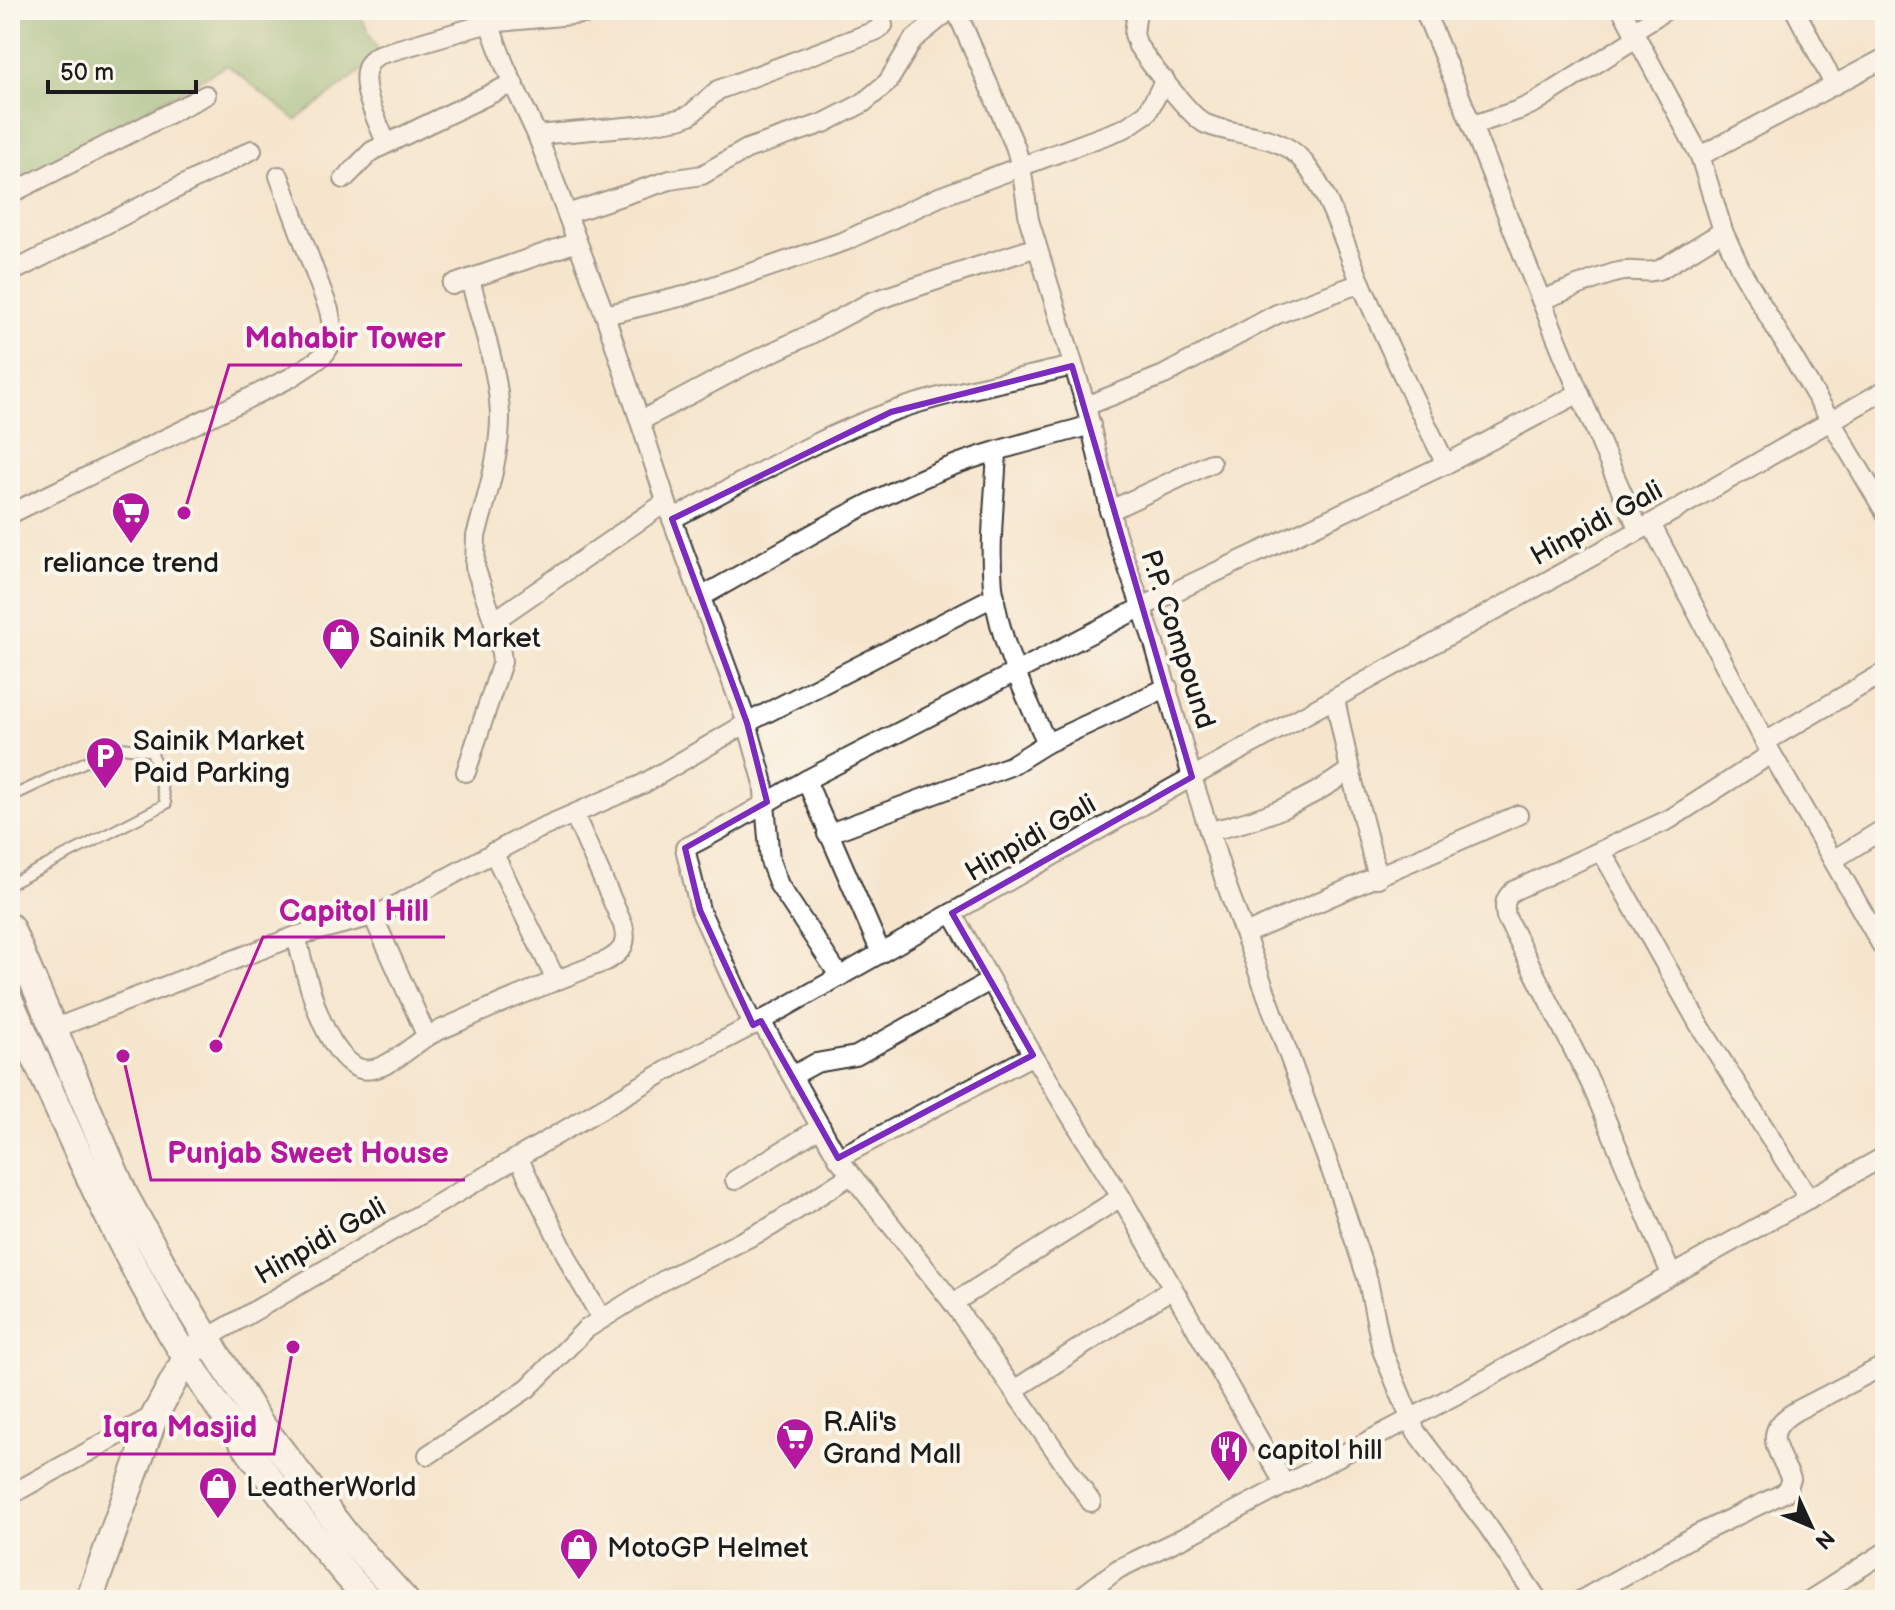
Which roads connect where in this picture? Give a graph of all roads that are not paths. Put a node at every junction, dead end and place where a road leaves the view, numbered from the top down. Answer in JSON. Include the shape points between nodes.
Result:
{"nodes":[{"id":1,"x":624,"y":10,"type":"edge"},
{"id":2,"x":879,"y":10,"type":"edge"},
{"id":3,"x":950,"y":10,"type":"edge"},
{"id":4,"x":956,"y":10,"type":"edge"},
{"id":5,"x":1137,"y":10,"type":"edge"},
{"id":6,"x":1424,"y":10,"type":"edge"},
{"id":7,"x":1622,"y":10,"type":"edge"},
{"id":8,"x":1666,"y":10,"type":"edge"},
{"id":9,"x":1795,"y":10,"type":"edge"},
{"id":10,"x":486,"y":16,"type":"edge"},
{"id":11,"x":1634,"y":35,"type":"junction"},
{"id":12,"x":1885,"y":58,"type":"edge"},
{"id":13,"x":1165,"y":80,"type":"junction"},
{"id":14,"x":513,"y":83,"type":"junction"},
{"id":15,"x":1834,"y":84,"type":"junction"},
{"id":16,"x":206,"y":95,"type":"dead end"},
{"id":17,"x":1473,"y":125,"type":"junction"},
{"id":18,"x":537,"y":135,"type":"junction"},
{"id":19,"x":386,"y":143,"type":"junction"},
{"id":20,"x":252,"y":150,"type":"dead end"},
{"id":21,"x":1700,"y":156,"type":"junction"},
{"id":22,"x":1021,"y":166,"type":"junction"},
{"id":23,"x":279,"y":176,"type":"dead end"},
{"id":24,"x":344,"y":179,"type":"dead end"},
{"id":25,"x":10,"y":194,"type":"edge"},
{"id":26,"x":567,"y":214,"type":"junction"},
{"id":27,"x":1723,"y":231,"type":"junction"},
{"id":28,"x":577,"y":242,"type":"junction"},
{"id":29,"x":1037,"y":247,"type":"junction"},
{"id":30,"x":10,"y":273,"type":"edge"},
{"id":31,"x":1361,"y":283,"type":"junction"},
{"id":32,"x":1541,"y":300,"type":"junction"},
{"id":33,"x":605,"y":315,"type":"junction"},
{"id":34,"x":1072,"y":366,"type":"junction"},
{"id":35,"x":1885,"y":390,"type":"edge"},
{"id":36,"x":1579,"y":393,"type":"junction"},
{"id":37,"x":1086,"y":406,"type":"junction"},
{"id":38,"x":640,"y":421,"type":"junction"},
{"id":39,"x":1831,"y":421,"type":"junction"},
{"id":40,"x":1091,"y":425,"type":"junction"},
{"id":41,"x":997,"y":452,"type":"junction"},
{"id":42,"x":1211,"y":463,"type":"dead end"},
{"id":43,"x":1446,"y":464,"type":"junction"},
{"id":44,"x":669,"y":510,"type":"junction"},
{"id":45,"x":1109,"y":511,"type":"junction"},
{"id":46,"x":1885,"y":512,"type":"edge"},
{"id":47,"x":10,"y":514,"type":"edge"},
{"id":48,"x":1646,"y":527,"type":"junction"},
{"id":49,"x":995,"y":596,"type":"junction"},
{"id":50,"x":701,"y":597,"type":"junction"},
{"id":51,"x":1142,"y":607,"type":"junction"},
{"id":52,"x":494,"y":621,"type":"junction"},
{"id":53,"x":1017,"y":672,"type":"junction"},
{"id":54,"x":1885,"y":672,"type":"edge"},
{"id":55,"x":1168,"y":687,"type":"junction"},
{"id":56,"x":1335,"y":699,"type":"junction"},
{"id":57,"x":747,"y":723,"type":"junction"},
{"id":58,"x":1047,"y":743,"type":"junction"},
{"id":59,"x":1768,"y":748,"type":"junction"},
{"id":60,"x":1350,"y":770,"type":"junction"},
{"id":61,"x":466,"y":772,"type":"dead end"},
{"id":62,"x":1192,"y":777,"type":"junction"},
{"id":63,"x":806,"y":780,"type":"junction"},
{"id":64,"x":10,"y":797,"type":"edge"},
{"id":65,"x":767,"y":802,"type":"junction"},
{"id":66,"x":574,"y":814,"type":"junction"},
{"id":67,"x":1518,"y":815,"type":"dead end"},
{"id":68,"x":1885,"y":828,"type":"edge"},
{"id":69,"x":1209,"y":831,"type":"junction"},
{"id":70,"x":827,"y":834,"type":"junction"},
{"id":71,"x":493,"y":852,"type":"junction"},
{"id":72,"x":1602,"y":852,"type":"junction"},
{"id":73,"x":1833,"y":860,"type":"junction"},
{"id":74,"x":1378,"y":878,"type":"junction"},
{"id":75,"x":10,"y":884,"type":"edge"},
{"id":76,"x":952,"y":913,"type":"junction"},
{"id":77,"x":373,"y":916,"type":"junction"},
{"id":78,"x":10,"y":927,"type":"edge"},
{"id":79,"x":1245,"y":934,"type":"junction"},
{"id":80,"x":296,"y":936,"type":"junction"},
{"id":81,"x":1885,"y":951,"type":"edge"},
{"id":82,"x":881,"y":953,"type":"junction"},
{"id":83,"x":840,"y":977,"type":"junction"},
{"id":84,"x":556,"y":980,"type":"junction"},
{"id":85,"x":990,"y":981,"type":"junction"},
{"id":86,"x":10,"y":1001,"type":"edge"},
{"id":87,"x":757,"y":1023,"type":"junction"},
{"id":88,"x":53,"y":1029,"type":"junction"},
{"id":89,"x":427,"y":1037,"type":"junction"},
{"id":90,"x":1033,"y":1055,"type":"junction"},
{"id":91,"x":792,"y":1076,"type":"junction"},
{"id":92,"x":821,"y":1127,"type":"junction"},
{"id":93,"x":1885,"y":1156,"type":"edge"},
{"id":94,"x":518,"y":1157,"type":"junction"},
{"id":95,"x":838,"y":1158,"type":"junction"},
{"id":96,"x":851,"y":1175,"type":"junction"},
{"id":97,"x":735,"y":1180,"type":"dead end"},
{"id":98,"x":1121,"y":1197,"type":"junction"},
{"id":99,"x":1809,"y":1199,"type":"junction"},
{"id":100,"x":1671,"y":1274,"type":"junction"},
{"id":101,"x":1173,"y":1288,"type":"junction"},
{"id":102,"x":953,"y":1303,"type":"junction"},
{"id":103,"x":602,"y":1319,"type":"junction"},
{"id":104,"x":206,"y":1339,"type":"junction"},
{"id":105,"x":186,"y":1358,"type":"junction"},
{"id":106,"x":1885,"y":1365,"type":"edge"},
{"id":107,"x":1014,"y":1390,"type":"junction"},
{"id":108,"x":155,"y":1415,"type":"junction"},
{"id":109,"x":1411,"y":1418,"type":"junction"},
{"id":110,"x":428,"y":1455,"type":"dead end"},
{"id":111,"x":1285,"y":1485,"type":"junction"},
{"id":112,"x":10,"y":1495,"type":"edge"},
{"id":113,"x":1091,"y":1502,"type":"dead end"},
{"id":114,"x":1885,"y":1552,"type":"edge"},
{"id":115,"x":89,"y":1600,"type":"edge"},
{"id":116,"x":369,"y":1600,"type":"edge"},
{"id":117,"x":405,"y":1600,"type":"edge"},
{"id":118,"x":1077,"y":1600,"type":"edge"},
{"id":119,"x":1538,"y":1600,"type":"edge"},
{"id":120,"x":1581,"y":1600,"type":"edge"},
{"id":121,"x":1810,"y":1600,"type":"edge"}],
"edges":[{"from":1,"to":10,"type":"street"},
{"from":2,"to":18,"type":"street","via":[[883,25],[875,31],[718,90],[690,115]]},
{"from":3,"to":26,"type":"street","via":[[913,40],[888,82],[854,108],[747,149],[702,175],[670,180]]},
{"from":4,"to":22,"type":"street","name":"P.P. Compound"},
{"from":5,"to":13,"type":"street","via":[[1138,46]]},
{"from":6,"to":17,"type":"street"},
{"from":7,"to":11,"type":"street"},
{"from":8,"to":11,"type":"street"},
{"from":9,"to":15,"type":"street"},
{"from":10,"to":14,"type":"street"},
{"from":10,"to":19,"type":"street","via":[[370,60],[365,81]]},
{"from":11,"to":17,"type":"street","via":[[1536,102]]},
{"from":11,"to":21,"type":"street"},
{"from":12,"to":15,"type":"street"},
{"from":13,"to":22,"type":"street","via":[[1138,121]]},
{"from":13,"to":31,"type":"street","via":[[1203,124],[1291,148],[1317,183]]},
{"from":14,"to":18,"type":"street"},
{"from":14,"to":19,"type":"street"},
{"from":15,"to":21,"type":"street"},
{"from":16,"to":25,"type":"street"},
{"from":17,"to":32,"type":"street"},
{"from":18,"to":26,"type":"street"},
{"from":19,"to":24,"type":"street"},
{"from":20,"to":30,"type":"street"},
{"from":21,"to":27,"type":"street"},
{"from":22,"to":29,"type":"street","name":"P.P. Compound"},
{"from":22,"to":33,"type":"street","via":[[773,267]]},
{"from":23,"to":47,"type":"street","via":[[329,310],[332,344],[290,378]]},
{"from":26,"to":28,"type":"street"},
{"from":27,"to":32,"type":"street","via":[[1652,273],[1617,272]]},
{"from":27,"to":39,"type":"street"},
{"from":28,"to":33,"type":"street"},
{"from":28,"to":52,"type":"street","via":[[461,282],[495,375],[500,414],[475,552]]},
{"from":29,"to":34,"type":"street","name":"P.P. Compound"},
{"from":29,"to":38,"type":"street","via":[[871,302]]},
{"from":31,"to":37,"type":"street","via":[[1277,314],[1164,375]]},
{"from":31,"to":43,"type":"street"},
{"from":32,"to":36,"type":"street"},
{"from":33,"to":38,"type":"street"},
{"from":34,"to":37,"type":"street","name":"P.P. Compound"},
{"from":34,"to":44,"type":"street","via":[[891,412]]},
{"from":35,"to":39,"type":"street","name":"Hinpidi Gali"},
{"from":36,"to":43,"type":"street"},
{"from":36,"to":48,"type":"street","via":[[1609,466]]},
{"from":37,"to":40,"type":"street","name":"P.P. Compound"},
{"from":38,"to":44,"type":"street"},
{"from":39,"to":46,"type":"street"},
{"from":39,"to":48,"type":"street","name":"Hinpidi Gali"},
{"from":40,"to":41,"type":"street"},
{"from":40,"to":45,"type":"street","name":"P.P. Compound"},
{"from":41,"to":49,"type":"street"},
{"from":41,"to":50,"type":"street","via":[[912,484]]},
{"from":42,"to":45,"type":"street"},
{"from":43,"to":51,"type":"street"},
{"from":44,"to":50,"type":"street"},
{"from":44,"to":52,"type":"street"},
{"from":45,"to":51,"type":"street","name":"P.P. Compound"},
{"from":48,"to":56,"type":"street","name":"Hinpidi Gali"},
{"from":48,"to":59,"type":"street"},
{"from":49,"to":53,"type":"street"},
{"from":49,"to":57,"type":"street"},
{"from":50,"to":57,"type":"street"},
{"from":51,"to":53,"type":"street"},
{"from":51,"to":55,"type":"street","name":"P.P. Compound"},
{"from":52,"to":61,"type":"street","via":[[502,662]]},
{"from":53,"to":58,"type":"street"},
{"from":53,"to":63,"type":"street"},
{"from":54,"to":59,"type":"street"},
{"from":55,"to":58,"type":"street"},
{"from":55,"to":62,"type":"street","name":"P.P. Compound"},
{"from":56,"to":60,"type":"street"},
{"from":56,"to":62,"type":"street","name":"Hinpidi Gali"},
{"from":57,"to":65,"type":"street"},
{"from":57,"to":66,"type":"street","via":[[643,784]]},
{"from":58,"to":70,"type":"street","via":[[1010,766]]},
{"from":59,"to":72,"type":"street","via":[[1670,819]]},
{"from":59,"to":73,"type":"street"},
{"from":60,"to":69,"type":"street","via":[[1275,813]]},
{"from":60,"to":74,"type":"street"},
{"from":62,"to":69,"type":"street","name":"P.P. Compound"},
{"from":62,"to":76,"type":"street","name":"Hinpidi Gali"},
{"from":63,"to":65,"type":"street"},
{"from":63,"to":70,"type":"street"},
{"from":64,"to":75,"type":"lane","via":[[117,747],[152,751],[166,804]]},
{"from":65,"to":83,"type":"street","via":[[773,871]]},
{"from":65,"to":87,"type":"street","via":[[685,848],[700,910]]},
{"from":66,"to":71,"type":"street"},
{"from":66,"to":84,"type":"street","via":[[627,939],[617,955]]},
{"from":67,"to":74,"type":"street"},
{"from":68,"to":73,"type":"street"},
{"from":69,"to":79,"type":"street","name":"P.P. Compound"},
{"from":70,"to":82,"type":"street"},
{"from":71,"to":77,"type":"street"},
{"from":71,"to":84,"type":"street"},
{"from":72,"to":99,"type":"street","via":[[1700,1026]]},
{"from":72,"to":100,"type":"street","via":[[1513,891],[1504,906],[1591,1084]]},
{"from":73,"to":81,"type":"street"},
{"from":74,"to":79,"type":"street"},
{"from":76,"to":82,"type":"street","name":"Hinpidi Gali"},
{"from":76,"to":85,"type":"street"},
{"from":77,"to":80,"type":"street"},
{"from":77,"to":89,"type":"street"},
{"from":78,"to":88,"type":"main road"},
{"from":79,"to":109,"type":"street","name":"P.P. Compound","via":[[1368,1281],[1382,1350]]},
{"from":80,"to":88,"type":"street"},
{"from":80,"to":89,"type":"street","via":[[316,1010],[356,1067],[382,1066]]},
{"from":82,"to":83,"type":"street","name":"Hinpidi Gali"},
{"from":83,"to":87,"type":"street","name":"Hinpidi Gali"},
{"from":84,"to":89,"type":"street"},
{"from":85,"to":90,"type":"street"},
{"from":85,"to":91,"type":"street","via":[[856,1056],[816,1063]]},
{"from":86,"to":105,"type":"main road","via":[[100,1198]]},
{"from":87,"to":91,"type":"street"},
{"from":87,"to":94,"type":"street","name":"Hinpidi Gali"},
{"from":88,"to":104,"type":"main road","via":[[125,1196]]},
{"from":90,"to":95,"type":"street"},
{"from":90,"to":98,"type":"street"},
{"from":91,"to":92,"type":"street"},
{"from":92,"to":95,"type":"street"},
{"from":92,"to":97,"type":"street"},
{"from":93,"to":99,"type":"street"},
{"from":94,"to":103,"type":"street"},
{"from":94,"to":104,"type":"street","name":"Hinpidi Gali"},
{"from":95,"to":96,"type":"street"},
{"from":96,"to":102,"type":"street"},
{"from":96,"to":103,"type":"street","via":[[770,1227],[666,1279]]},
{"from":98,"to":101,"type":"street"},
{"from":98,"to":102,"type":"street"},
{"from":99,"to":100,"type":"street"},
{"from":100,"to":109,"type":"street"},
{"from":101,"to":107,"type":"street"},
{"from":101,"to":111,"type":"street"},
{"from":102,"to":107,"type":"street"},
{"from":103,"to":110,"type":"street","via":[[568,1344],[528,1388]]},
{"from":104,"to":105,"type":"main road"},
{"from":104,"to":117,"type":"main road","via":[[293,1467]]},
{"from":105,"to":108,"type":"main road"},
{"from":105,"to":116,"type":"main road","via":[[288,1505]]},
{"from":106,"to":120,"type":"street","via":[[1796,1411],[1776,1427],[1777,1451],[1791,1479],[1786,1492]]},
{"from":107,"to":113,"type":"street"},
{"from":108,"to":112,"type":"street"},
{"from":108,"to":115,"type":"main road"},
{"from":109,"to":111,"type":"street"},
{"from":109,"to":119,"type":"street","name":"P.P. Compound"},
{"from":111,"to":118,"type":"street","via":[[1118,1569]]},
{"from":114,"to":121,"type":"street"}]}
